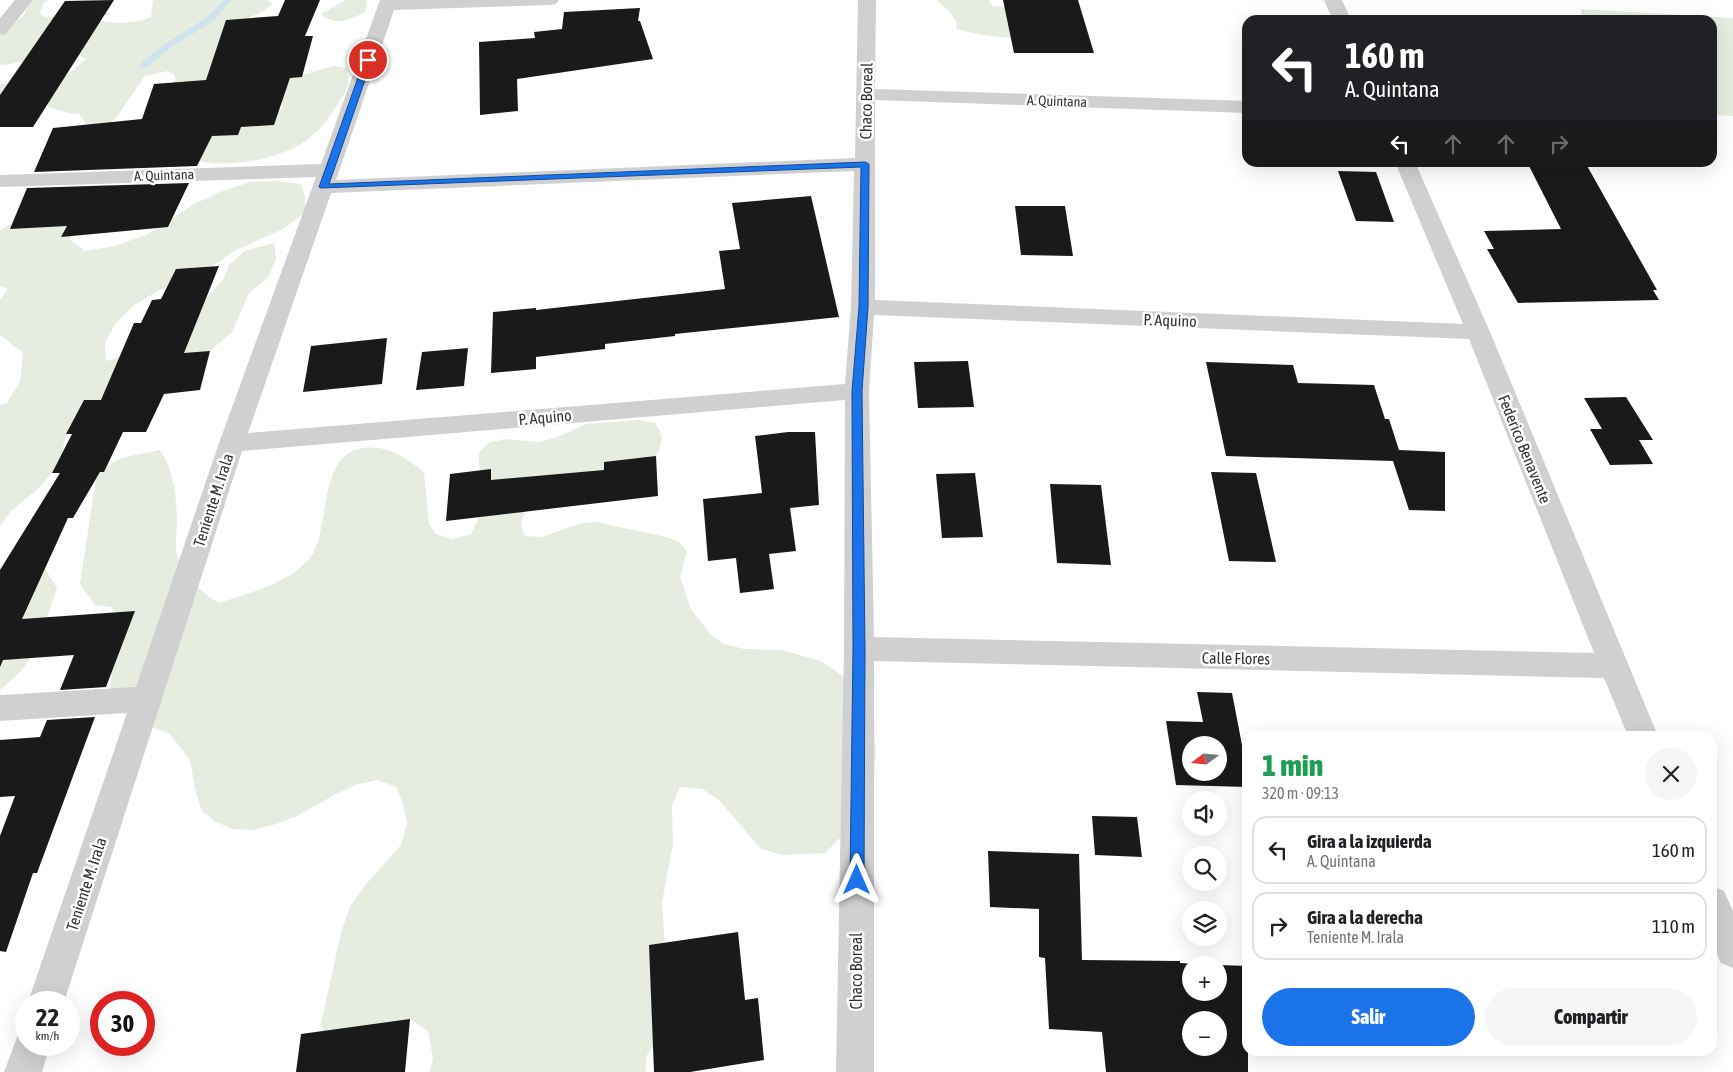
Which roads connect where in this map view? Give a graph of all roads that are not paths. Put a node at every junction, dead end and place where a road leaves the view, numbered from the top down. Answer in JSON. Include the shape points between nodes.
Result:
{"nodes":[{"id":1,"x":24,"y":0,"type":"edge"},
{"id":2,"x":550,"y":0,"type":"edge"},
{"id":3,"x":867,"y":0,"type":"edge"},
{"id":4,"x":1333,"y":0,"type":"edge"},
{"id":5,"x":388,"y":3,"type":"edge"},
{"id":6,"x":1340,"y":15,"type":"edge"},
{"id":7,"x":0,"y":30,"type":"edge"},
{"id":8,"x":866,"y":94,"type":"junction"},
{"id":9,"x":1242,"y":107,"type":"edge"},
{"id":10,"x":865,"y":164,"type":"junction"},
{"id":11,"x":1407,"y":167,"type":"edge"},
{"id":12,"x":326,"y":178,"type":"junction"},
{"id":13,"x":0,"y":181,"type":"edge"},
{"id":14,"x":863,"y":307,"type":"junction"},
{"id":15,"x":1478,"y":332,"type":"junction"},
{"id":16,"x":857,"y":391,"type":"junction"},
{"id":17,"x":232,"y":443,"type":"junction"},
{"id":18,"x":859,"y":649,"type":"junction"},
{"id":19,"x":1613,"y":666,"type":"junction"},
{"id":20,"x":147,"y":700,"type":"junction"},
{"id":21,"x":0,"y":708,"type":"edge"},
{"id":22,"x":1641,"y":731,"type":"edge"},
{"id":23,"x":1717,"y":914,"type":"edge"},
{"id":24,"x":1733,"y":951,"type":"edge"},
{"id":25,"x":50,"y":991,"type":"edge"},
{"id":26,"x":28,"y":1056,"type":"edge"},
{"id":27,"x":23,"y":1072,"type":"edge"},
{"id":28,"x":856,"y":1072,"type":"edge"}],
"edges":[{"from":1,"to":7,"type":"street"},
{"from":2,"to":5,"type":"street"},
{"from":3,"to":8,"type":"street","name":"Chaco Boreal"},
{"from":4,"to":6,"type":"street"},
{"from":5,"to":12,"type":"street","name":"Teniente M. Irala"},
{"from":8,"to":9,"type":"street","name":"A. Quintana"},
{"from":8,"to":10,"type":"street","name":"Chaco Boreal"},
{"from":10,"to":12,"type":"street","name":"A. Quintana"},
{"from":10,"to":14,"type":"street","name":"Chaco Boreal"},
{"from":11,"to":15,"type":"street","name":"Federico Benavente"},
{"from":12,"to":13,"type":"street","name":"A. Quintana"},
{"from":12,"to":17,"type":"street","name":"Teniente M. Irala"},
{"from":14,"to":15,"type":"street","name":"P. Aquino"},
{"from":14,"to":16,"type":"street","name":"Chaco Boreal"},
{"from":15,"to":19,"type":"street","name":"Federico Benavente"},
{"from":16,"to":17,"type":"street","name":"P. Aquino"},
{"from":16,"to":18,"type":"street","name":"Chaco Boreal"},
{"from":17,"to":20,"type":"street","name":"Teniente M. Irala"},
{"from":18,"to":19,"type":"street","name":"Calle Flores"},
{"from":18,"to":28,"type":"street","name":"Chaco Boreal"},
{"from":19,"to":22,"type":"street","name":"Federico Benavente"},
{"from":20,"to":21,"type":"street"},
{"from":20,"to":25,"type":"street","name":"Teniente M. Irala"},
{"from":23,"to":24,"type":"street"},
{"from":26,"to":27,"type":"street"}]}
